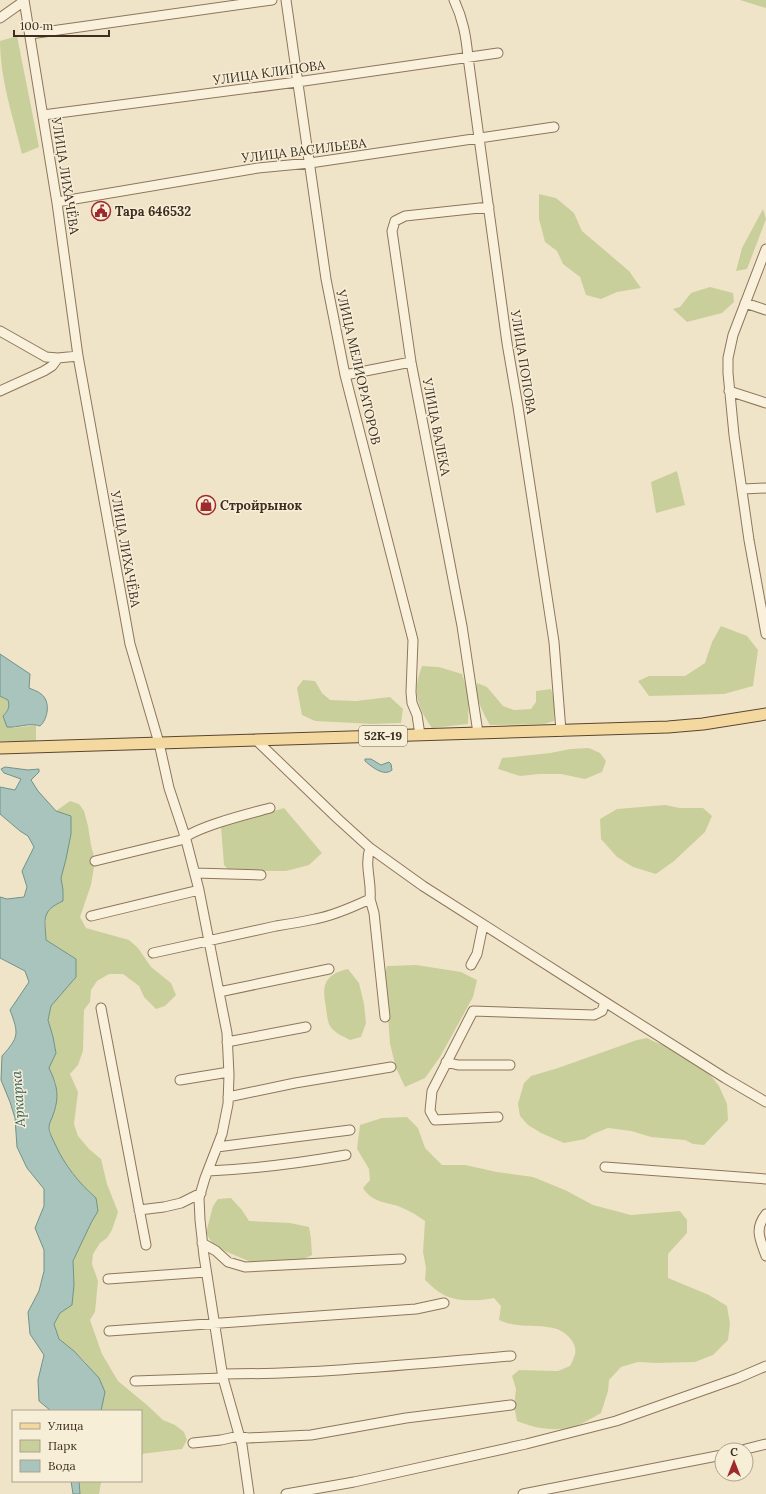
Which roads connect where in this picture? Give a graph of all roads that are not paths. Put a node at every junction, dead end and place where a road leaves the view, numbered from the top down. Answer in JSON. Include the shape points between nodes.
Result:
{"nodes":[{"id":1,"x":24,"y":0,"type":"edge"},
{"id":2,"x":272,"y":0,"type":"edge"},
{"id":3,"x":286,"y":0,"type":"edge"},
{"id":4,"x":454,"y":0,"type":"edge"},
{"id":5,"x":0,"y":18,"type":"edge"},
{"id":6,"x":30,"y":34,"type":"junction"},
{"id":7,"x":498,"y":53,"type":"dead end"},
{"id":8,"x":468,"y":57,"type":"junction"},
{"id":9,"x":297,"y":82,"type":"junction"},
{"id":10,"x":43,"y":115,"type":"junction"},
{"id":11,"x":554,"y":126,"type":"dead end"},
{"id":12,"x":479,"y":138,"type":"junction"},
{"id":13,"x":310,"y":163,"type":"junction"},
{"id":14,"x":57,"y":202,"type":"junction"},
{"id":15,"x":489,"y":207,"type":"junction"},
{"id":16,"x":766,"y":249,"type":"edge"},
{"id":17,"x":745,"y":303,"type":"junction"},
{"id":18,"x":766,"y":310,"type":"edge"},
{"id":19,"x":0,"y":331,"type":"edge"},
{"id":20,"x":78,"y":356,"type":"junction"},
{"id":21,"x":58,"y":358,"type":"junction"},
{"id":22,"x":411,"y":362,"type":"junction"},
{"id":23,"x":345,"y":375,"type":"junction"},
{"id":24,"x":0,"y":391,"type":"edge"},
{"id":25,"x":729,"y":391,"type":"junction"},
{"id":26,"x":766,"y":403,"type":"edge"},
{"id":27,"x":766,"y":488,"type":"edge"},
{"id":28,"x":742,"y":489,"type":"junction"},
{"id":29,"x":766,"y":634,"type":"edge"},
{"id":30,"x":766,"y":714,"type":"edge"},
{"id":31,"x":561,"y":731,"type":"junction"},
{"id":32,"x":478,"y":733,"type":"junction"},
{"id":33,"x":420,"y":735,"type":"junction"},
{"id":34,"x":256,"y":740,"type":"junction"},
{"id":35,"x":159,"y":743,"type":"junction"},
{"id":36,"x":0,"y":748,"type":"edge"},
{"id":37,"x":270,"y":808,"type":"dead end"},
{"id":38,"x":185,"y":836,"type":"junction"},
{"id":39,"x":370,"y":848,"type":"junction"},
{"id":40,"x":95,"y":861,"type":"dead end"},
{"id":41,"x":195,"y":873,"type":"junction"},
{"id":42,"x":261,"y":875,"type":"dead end"},
{"id":43,"x":199,"y":890,"type":"junction"},
{"id":44,"x":370,"y":899,"type":"junction"},
{"id":45,"x":91,"y":916,"type":"dead end"},
{"id":46,"x":483,"y":925,"type":"junction"},
{"id":47,"x":210,"y":940,"type":"junction"},
{"id":48,"x":153,"y":953,"type":"dead end"},
{"id":49,"x":471,"y":965,"type":"dead end"},
{"id":50,"x":329,"y":969,"type":"dead end"},
{"id":51,"x":219,"y":992,"type":"junction"},
{"id":52,"x":605,"y":1002,"type":"junction"},
{"id":53,"x":100,"y":1008,"type":"dead end"},
{"id":54,"x":385,"y":1017,"type":"dead end"},
{"id":55,"x":306,"y":1027,"type":"dead end"},
{"id":56,"x":227,"y":1042,"type":"junction"},
{"id":57,"x":446,"y":1062,"type":"junction"},
{"id":58,"x":510,"y":1065,"type":"dead end"},
{"id":59,"x":391,"y":1067,"type":"dead end"},
{"id":60,"x":229,"y":1072,"type":"junction"},
{"id":61,"x":180,"y":1080,"type":"dead end"},
{"id":62,"x":228,"y":1097,"type":"junction"},
{"id":63,"x":766,"y":1102,"type":"edge"},
{"id":64,"x":498,"y":1117,"type":"dead end"},
{"id":65,"x":350,"y":1130,"type":"dead end"},
{"id":66,"x":217,"y":1147,"type":"junction"},
{"id":67,"x":346,"y":1155,"type":"dead end"},
{"id":68,"x":605,"y":1167,"type":"dead end"},
{"id":69,"x":208,"y":1170,"type":"junction"},
{"id":70,"x":766,"y":1179,"type":"edge"},
{"id":71,"x":201,"y":1193,"type":"junction"},
{"id":72,"x":140,"y":1210,"type":"junction"},
{"id":73,"x":766,"y":1214,"type":"edge"},
{"id":74,"x":202,"y":1244,"type":"junction"},
{"id":75,"x":146,"y":1245,"type":"dead end"},
{"id":76,"x":766,"y":1256,"type":"edge"},
{"id":77,"x":401,"y":1258,"type":"dead end"},
{"id":78,"x":206,"y":1272,"type":"junction"},
{"id":79,"x":108,"y":1279,"type":"dead end"},
{"id":80,"x":444,"y":1303,"type":"dead end"},
{"id":81,"x":214,"y":1323,"type":"junction"},
{"id":82,"x":109,"y":1331,"type":"dead end"},
{"id":83,"x":511,"y":1356,"type":"dead end"},
{"id":84,"x":766,"y":1366,"type":"edge"},
{"id":85,"x":223,"y":1376,"type":"junction"},
{"id":86,"x":135,"y":1381,"type":"dead end"},
{"id":87,"x":511,"y":1405,"type":"dead end"},
{"id":88,"x":239,"y":1436,"type":"junction"},
{"id":89,"x":193,"y":1443,"type":"dead end"},
{"id":90,"x":766,"y":1444,"type":"edge"},
{"id":91,"x":754,"y":1447,"type":"edge"},
{"id":92,"x":714,"y":1457,"type":"edge"},
{"id":93,"x":249,"y":1494,"type":"edge"},
{"id":94,"x":286,"y":1494,"type":"edge"},
{"id":95,"x":523,"y":1494,"type":"edge"}],
"edges":[{"from":1,"to":5,"type":"street"},
{"from":1,"to":6,"type":"street","name":"УЛИЦА ЛИХАЧЁВА"},
{"from":2,"to":6,"type":"street"},
{"from":3,"to":9,"type":"street","name":"УЛИЦА МЕЛИОРАТОРОВ"},
{"from":4,"to":8,"type":"street","name":"УЛИЦА ПОПОВА","via":[[463,21]]},
{"from":6,"to":10,"type":"street","name":"УЛИЦА ЛИХАЧЁВА"},
{"from":7,"to":8,"type":"street","name":"УЛИЦА КЛИПОВА"},
{"from":8,"to":9,"type":"street","name":"УЛИЦА КЛИПОВА"},
{"from":8,"to":12,"type":"street","name":"УЛИЦА ПОПОВА"},
{"from":9,"to":10,"type":"street","name":"УЛИЦА КЛИПОВА"},
{"from":9,"to":13,"type":"street","name":"УЛИЦА МЕЛИОРАТОРОВ"},
{"from":10,"to":14,"type":"street","name":"УЛИЦА ЛИХАЧЁВА"},
{"from":11,"to":12,"type":"street","name":"УЛИЦА ВАСИЛЬЕВА"},
{"from":12,"to":13,"type":"street","name":"УЛИЦА ВАСИЛЬЕВА"},
{"from":12,"to":15,"type":"street","name":"УЛИЦА ПОПОВА"},
{"from":13,"to":14,"type":"street","name":"УЛИЦА ВАСИЛЬЕВА","via":[[258,168]]},
{"from":13,"to":23,"type":"street","name":"УЛИЦА МЕЛИОРАТОРОВ","via":[[326,280]]},
{"from":14,"to":20,"type":"street","name":"УЛИЦА ЛИХАЧЁВА"},
{"from":15,"to":22,"type":"street","name":"УЛИЦА ВАЛЕКА","via":[[405,216],[395,221],[392,231]]},
{"from":15,"to":31,"type":"street","name":"УЛИЦА ПОПОВА","via":[[507,343],[554,642]]},
{"from":16,"to":17,"type":"street"},
{"from":17,"to":18,"type":"street"},
{"from":17,"to":25,"type":"street","via":[[729,352]]},
{"from":19,"to":21,"type":"street","via":[[46,357]]},
{"from":20,"to":21,"type":"street"},
{"from":20,"to":35,"type":"street","name":"УЛИЦА ЛИХАЧЁВА","via":[[130,644]]},
{"from":21,"to":24,"type":"street","via":[[44,371]]},
{"from":22,"to":23,"type":"street"},
{"from":22,"to":32,"type":"street","name":"УЛИЦА ВАЛЕКА","via":[[462,626]]},
{"from":23,"to":33,"type":"street","name":"УЛИЦА МЕЛИОРАТОРОВ","via":[[413,640],[411,692]]},
{"from":25,"to":26,"type":"street"},
{"from":25,"to":28,"type":"street"},
{"from":27,"to":28,"type":"street"},
{"from":28,"to":29,"type":"street"},
{"from":30,"to":31,"type":"main road","number":"52К-19","via":[[668,727]]},
{"from":31,"to":32,"type":"main road","number":"52К-19"},
{"from":32,"to":33,"type":"main road","number":"52К-19"},
{"from":33,"to":34,"type":"main road","number":"52К-19"},
{"from":34,"to":35,"type":"main road","number":"52К-19"},
{"from":34,"to":39,"type":"street"},
{"from":35,"to":36,"type":"main road","number":"52К-19"},
{"from":35,"to":38,"type":"street","name":"УЛИЦА ЛИХАЧЁВА","via":[[169,788]]},
{"from":37,"to":38,"type":"street"},
{"from":38,"to":40,"type":"street","via":[[181,840]]},
{"from":38,"to":41,"type":"street","name":"УЛИЦА ЛИХАЧЁВА"},
{"from":39,"to":44,"type":"street","via":[[367,858]]},
{"from":39,"to":46,"type":"street"},
{"from":41,"to":42,"type":"street"},
{"from":41,"to":43,"type":"street","name":"УЛИЦА ЛИХАЧЁВА"},
{"from":43,"to":45,"type":"street"},
{"from":43,"to":47,"type":"street","name":"УЛИЦА ЛИХАЧЁВА"},
{"from":44,"to":47,"type":"street","via":[[317,919]]},
{"from":44,"to":54,"type":"street","via":[[375,920]]},
{"from":46,"to":49,"type":"street","via":[[477,954]]},
{"from":46,"to":52,"type":"street"},
{"from":47,"to":48,"type":"street"},
{"from":47,"to":51,"type":"street","name":"УЛИЦА ЛИХАЧЁВА"},
{"from":50,"to":51,"type":"street"},
{"from":51,"to":56,"type":"street","name":"УЛИЦА ЛИХАЧЁВА"},
{"from":52,"to":57,"type":"street","via":[[602,1010],[594,1015],[473,1011]]},
{"from":52,"to":63,"type":"street"},
{"from":53,"to":72,"type":"street"},
{"from":55,"to":56,"type":"street"},
{"from":56,"to":60,"type":"street","name":"УЛИЦА ЛИХАЧЁВА"},
{"from":57,"to":58,"type":"street","via":[[458,1065]]},
{"from":57,"to":64,"type":"street","via":[[432,1092],[430,1111],[435,1120]]},
{"from":59,"to":62,"type":"street"},
{"from":60,"to":61,"type":"street"},
{"from":60,"to":62,"type":"street","name":"УЛИЦА ЛИХАЧЁВА"},
{"from":62,"to":66,"type":"street","name":"УЛИЦА ЛИХАЧЁВА","via":[[222,1134]]},
{"from":65,"to":66,"type":"street"},
{"from":66,"to":69,"type":"street","name":"УЛИЦА ЛИХАЧЁВА"},
{"from":67,"to":69,"type":"street","via":[[236,1170]]},
{"from":68,"to":70,"type":"street"},
{"from":69,"to":71,"type":"street","name":"УЛИЦА ЛИХАЧЁВА"},
{"from":71,"to":72,"type":"street","via":[[164,1208]]},
{"from":71,"to":74,"type":"street","name":"УЛИЦА ЛИХАЧЁВА","via":[[199,1198]]},
{"from":72,"to":75,"type":"street"},
{"from":73,"to":76,"type":"street","via":[[758,1228]]},
{"from":74,"to":77,"type":"street","via":[[216,1251],[228,1262],[245,1267]]},
{"from":74,"to":78,"type":"street","name":"УЛИЦА ЛИХАЧЁВА"},
{"from":78,"to":79,"type":"street"},
{"from":78,"to":81,"type":"street","name":"УЛИЦА ЛИХАЧЁВА"},
{"from":80,"to":81,"type":"street","via":[[409,1310]]},
{"from":81,"to":82,"type":"street"},
{"from":81,"to":85,"type":"street","name":"УЛИЦА ЛИХАЧЁВА"},
{"from":83,"to":85,"type":"street"},
{"from":84,"to":94,"type":"street","via":[[616,1421],[526,1444],[354,1482]]},
{"from":85,"to":86,"type":"street"},
{"from":85,"to":88,"type":"street","name":"УЛИЦА ЛИХАЧЁВА"},
{"from":87,"to":88,"type":"street","via":[[406,1418],[311,1435],[248,1438]]},
{"from":88,"to":89,"type":"street"},
{"from":88,"to":93,"type":"street","name":"УЛИЦА ЛИХАЧЁВА"},
{"from":90,"to":91,"type":"street"},
{"from":92,"to":95,"type":"street"}]}
